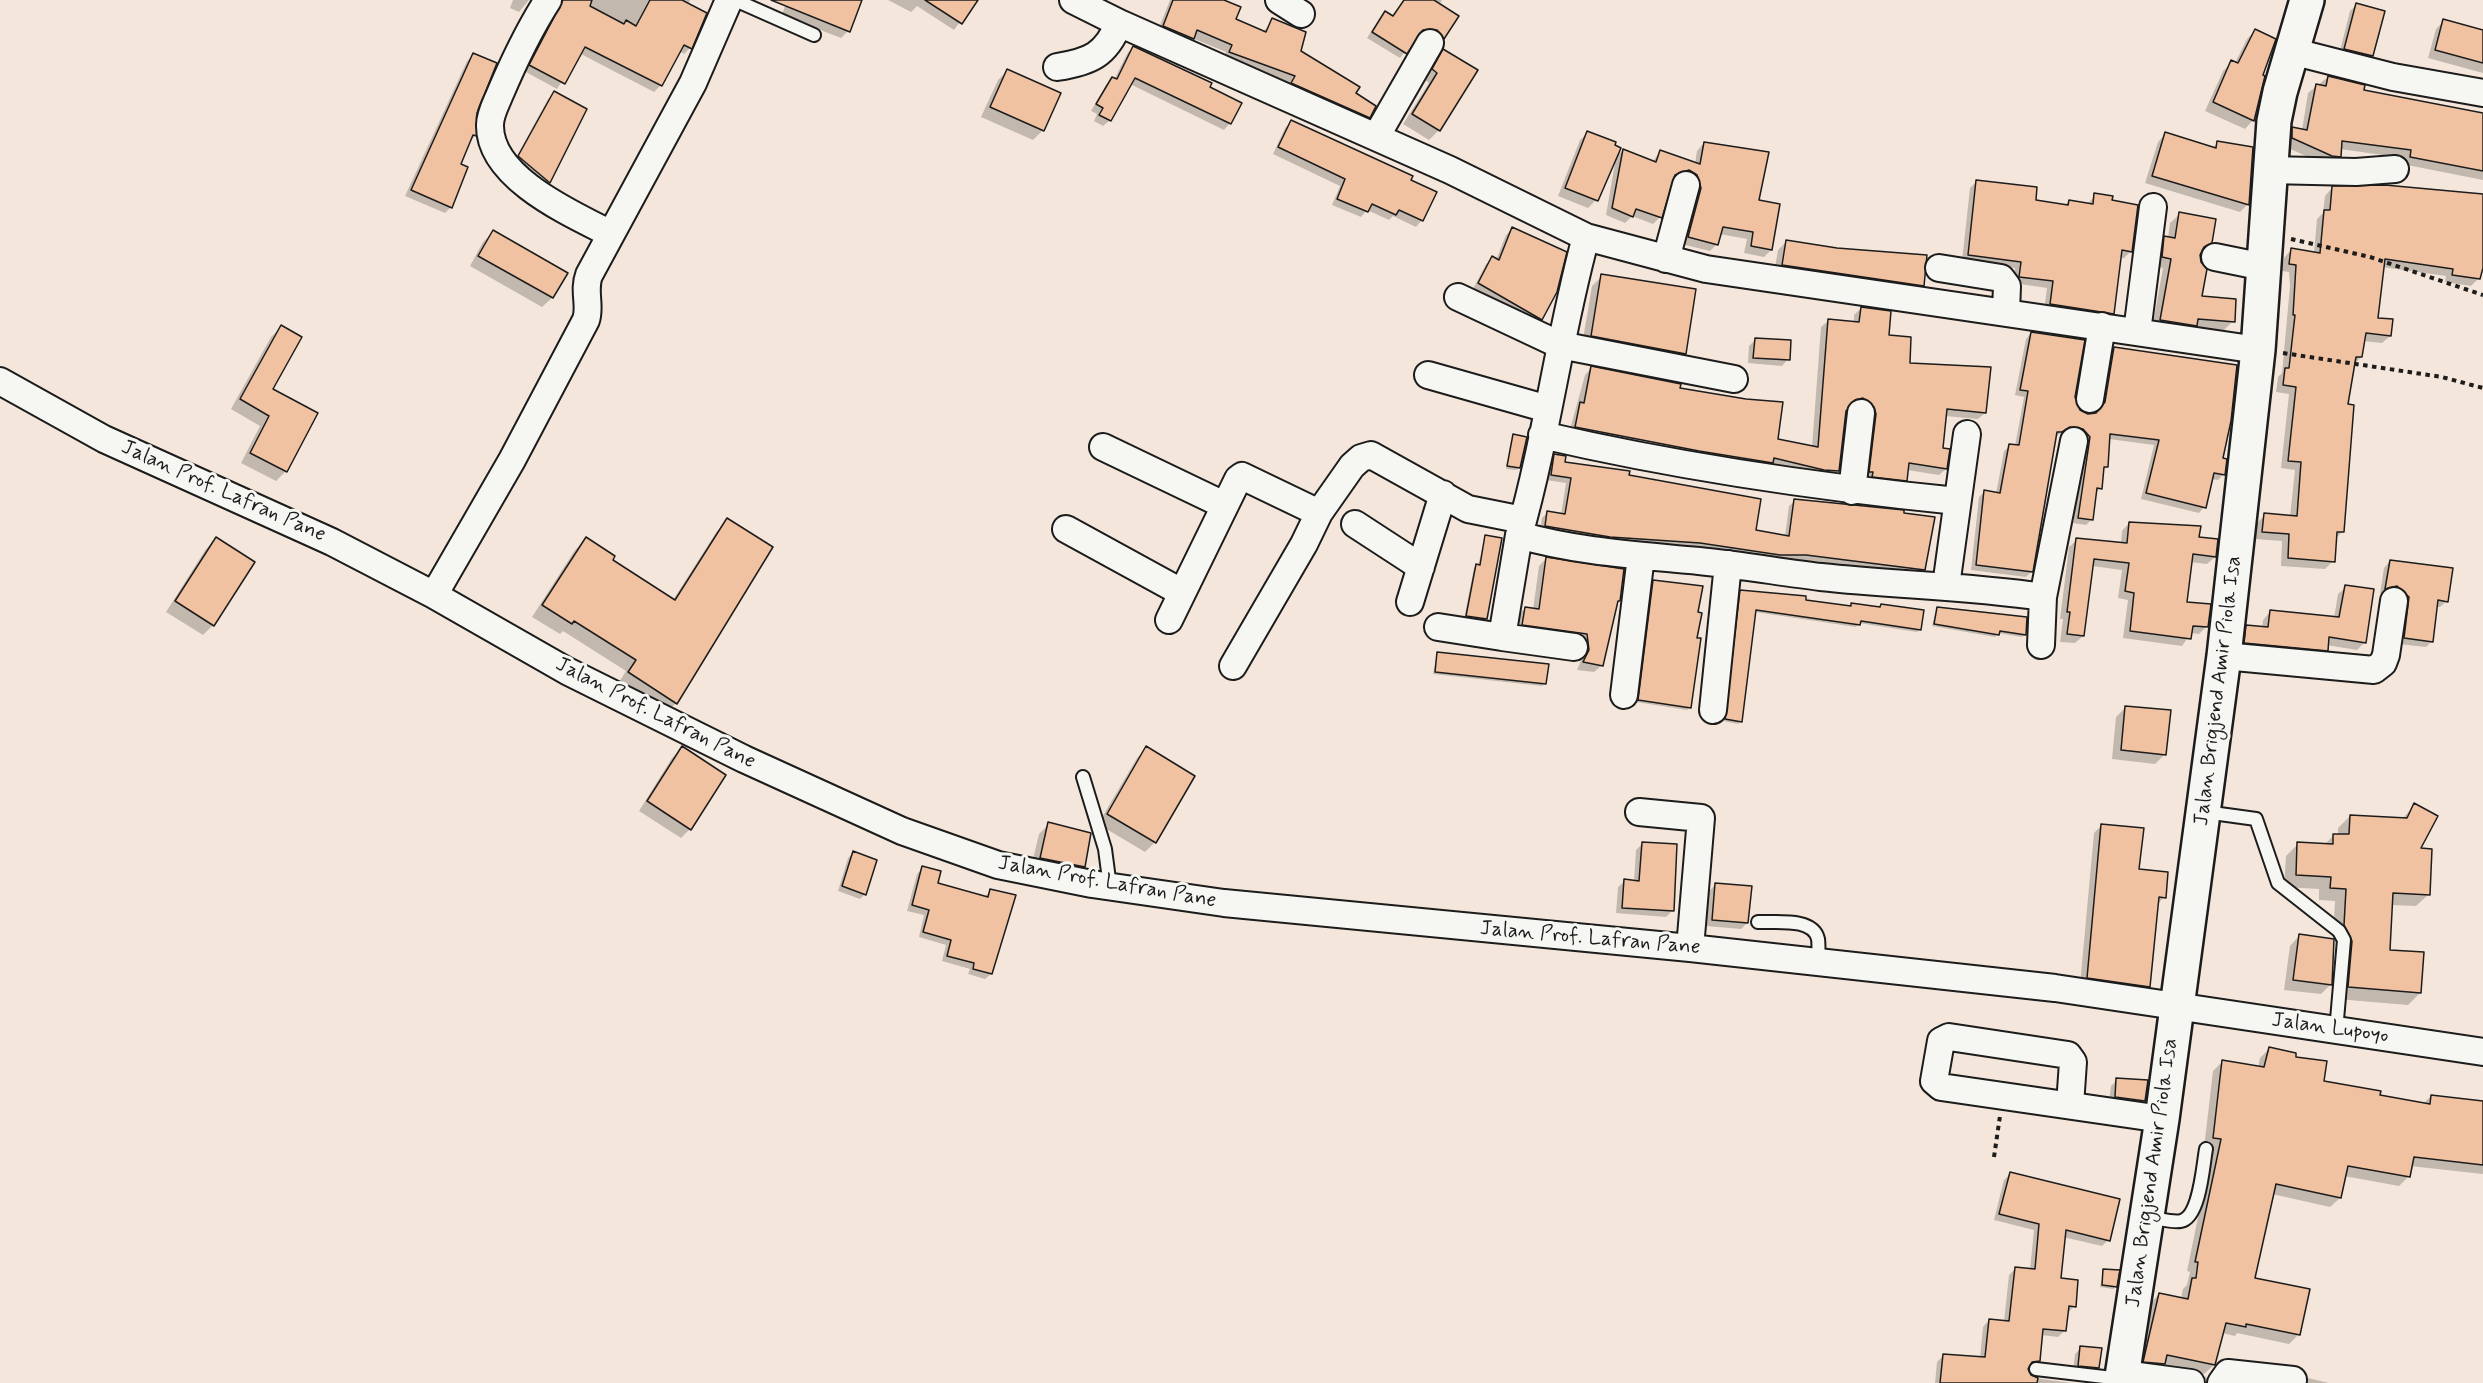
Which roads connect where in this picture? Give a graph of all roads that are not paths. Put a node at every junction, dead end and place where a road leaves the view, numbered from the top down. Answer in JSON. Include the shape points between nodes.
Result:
{"nodes":[{"id":1,"x":548,"y":0,"type":"edge"},
{"id":2,"x":729,"y":0,"type":"edge"},
{"id":3,"x":735,"y":0,"type":"edge"},
{"id":4,"x":1073,"y":0,"type":"edge"},
{"id":5,"x":1279,"y":0,"type":"edge"},
{"id":6,"x":2307,"y":0,"type":"edge"},
{"id":7,"x":1301,"y":14,"type":"dead end"},
{"id":8,"x":1119,"y":23,"type":"junction"},
{"id":9,"x":814,"y":35,"type":"dead end"},
{"id":10,"x":1430,"y":43,"type":"dead end"},
{"id":11,"x":2291,"y":51,"type":"junction"},
{"id":12,"x":1057,"y":67,"type":"dead end"},
{"id":13,"x":2483,"y":93,"type":"edge"},
{"id":14,"x":1376,"y":137,"type":"junction"},
{"id":15,"x":2395,"y":169,"type":"dead end"},
{"id":16,"x":2269,"y":170,"type":"junction"},
{"id":17,"x":1686,"y":185,"type":"dead end"},
{"id":18,"x":2153,"y":207,"type":"dead end"},
{"id":19,"x":611,"y":234,"type":"junction"},
{"id":20,"x":1586,"y":237,"type":"junction"},
{"id":21,"x":2265,"y":251,"type":"junction"},
{"id":22,"x":2215,"y":257,"type":"dead end"},
{"id":23,"x":1666,"y":260,"type":"junction"},
{"id":24,"x":1939,"y":268,"type":"dead end"},
{"id":25,"x":1458,"y":297,"type":"dead end"},
{"id":26,"x":2006,"y":312,"type":"junction"},
{"id":27,"x":2102,"y":326,"type":"junction"},
{"id":28,"x":2137,"y":332,"type":"junction"},
{"id":29,"x":1560,"y":345,"type":"junction"},
{"id":30,"x":2258,"y":350,"type":"junction"},
{"id":31,"x":1428,"y":375,"type":"dead end"},
{"id":32,"x":1734,"y":379,"type":"dead end"},
{"id":33,"x":0,"y":381,"type":"edge"},
{"id":34,"x":2090,"y":399,"type":"dead end"},
{"id":35,"x":1548,"y":409,"type":"junction"},
{"id":36,"x":1861,"y":413,"type":"dead end"},
{"id":37,"x":1968,"y":434,"type":"dead end"},
{"id":38,"x":1542,"y":435,"type":"junction"},
{"id":39,"x":2074,"y":441,"type":"dead end"},
{"id":40,"x":1103,"y":447,"type":"dead end"},
{"id":41,"x":1852,"y":490,"type":"junction"},
{"id":42,"x":1443,"y":494,"type":"junction"},
{"id":43,"x":1957,"y":501,"type":"junction"},
{"id":44,"x":1224,"y":505,"type":"junction"},
{"id":45,"x":1319,"y":513,"type":"junction"},
{"id":46,"x":1355,"y":524,"type":"dead end"},
{"id":47,"x":1521,"y":528,"type":"junction"},
{"id":48,"x":1066,"y":530,"type":"dead end"},
{"id":49,"x":1641,"y":556,"type":"junction"},
{"id":50,"x":1728,"y":564,"type":"junction"},
{"id":51,"x":1421,"y":567,"type":"junction"},
{"id":52,"x":1946,"y":586,"type":"junction"},
{"id":53,"x":1181,"y":592,"type":"junction"},
{"id":54,"x":434,"y":595,"type":"junction"},
{"id":55,"x":2043,"y":597,"type":"junction"},
{"id":56,"x":1410,"y":602,"type":"dead end"},
{"id":57,"x":2394,"y":602,"type":"dead end"},
{"id":58,"x":1169,"y":620,"type":"dead end"},
{"id":59,"x":1438,"y":627,"type":"dead end"},
{"id":60,"x":1502,"y":637,"type":"junction"},
{"id":61,"x":2041,"y":645,"type":"dead end"},
{"id":62,"x":1574,"y":647,"type":"dead end"},
{"id":63,"x":2224,"y":656,"type":"junction"},
{"id":64,"x":1233,"y":666,"type":"dead end"},
{"id":65,"x":1624,"y":695,"type":"dead end"},
{"id":66,"x":1713,"y":710,"type":"dead end"},
{"id":67,"x":1083,"y":777,"type":"dead end"},
{"id":68,"x":1639,"y":812,"type":"dead end"},
{"id":69,"x":2205,"y":812,"type":"junction"},
{"id":70,"x":1110,"y":887,"type":"junction"},
{"id":71,"x":1758,"y":922,"type":"dead end"},
{"id":72,"x":1690,"y":948,"type":"junction"},
{"id":73,"x":1819,"y":963,"type":"junction"},
{"id":74,"x":2177,"y":1005,"type":"junction"},
{"id":75,"x":2336,"y":1032,"type":"junction"},
{"id":76,"x":2483,"y":1052,"type":"edge"},
{"id":77,"x":2070,"y":1105,"type":"junction"},
{"id":78,"x":2162,"y":1119,"type":"junction"},
{"id":79,"x":2206,"y":1149,"type":"dead end"},
{"id":80,"x":2148,"y":1217,"type":"junction"},
{"id":81,"x":2036,"y":1369,"type":"dead end"},
{"id":82,"x":2122,"y":1379,"type":"edge"},
{"id":83,"x":2293,"y":1380,"type":"dead end"},
{"id":84,"x":2191,"y":1383,"type":"edge"},
{"id":85,"x":2221,"y":1383,"type":"edge"}],
"edges":[{"from":1,"to":19,"type":"street","via":[[514,58],[491,117],[492,142],[503,160],[535,192]]},
{"from":2,"to":19,"type":"street","via":[[693,83]]},
{"from":3,"to":9,"type":"lane"},
{"from":4,"to":8,"type":"street"},
{"from":5,"to":7,"type":"street"},
{"from":6,"to":11,"type":"main road","name":"Jalan Brigjend Amir Piola Isa"},
{"from":8,"to":12,"type":"street","via":[[1107,46],[1090,59]]},
{"from":8,"to":14,"type":"street"},
{"from":10,"to":14,"type":"street"},
{"from":11,"to":13,"type":"street","via":[[2393,77]]},
{"from":11,"to":16,"type":"main road","name":"Jalan Brigjend Amir Piola Isa","via":[[2274,121]]},
{"from":14,"to":20,"type":"street"},
{"from":15,"to":16,"type":"street"},
{"from":16,"to":21,"type":"main road","name":"Jalan Brigjend Amir Piola Isa"},
{"from":17,"to":23,"type":"street"},
{"from":18,"to":28,"type":"street"},
{"from":19,"to":54,"type":"street","via":[[587,281],[586,320],[513,460]]},
{"from":20,"to":23,"type":"street"},
{"from":20,"to":29,"type":"street"},
{"from":21,"to":22,"type":"street"},
{"from":21,"to":30,"type":"main road","name":"Jalan Brigjend Amir Piola Isa"},
{"from":23,"to":26,"type":"street"},
{"from":24,"to":26,"type":"street","via":[[2001,278],[2007,286]]},
{"from":25,"to":29,"type":"street"},
{"from":26,"to":27,"type":"street"},
{"from":27,"to":28,"type":"street"},
{"from":27,"to":34,"type":"street"},
{"from":28,"to":30,"type":"street"},
{"from":29,"to":32,"type":"street"},
{"from":29,"to":35,"type":"street"},
{"from":30,"to":63,"type":"main road","name":"Jalan Brigjend Amir Piola Isa"},
{"from":31,"to":35,"type":"street"},
{"from":33,"to":54,"type":"street","name":"Jalan Prof. Lafran Pane","via":[[104,439],[321,537]]},
{"from":35,"to":38,"type":"street"},
{"from":36,"to":41,"type":"street"},
{"from":37,"to":43,"type":"street"},
{"from":38,"to":41,"type":"street","via":[[1627,455]]},
{"from":38,"to":47,"type":"street"},
{"from":39,"to":55,"type":"street"},
{"from":40,"to":44,"type":"street"},
{"from":41,"to":43,"type":"street"},
{"from":42,"to":45,"type":"street","via":[[1371,455],[1352,466]]},
{"from":42,"to":47,"type":"street","via":[[1468,509]]},
{"from":42,"to":51,"type":"street"},
{"from":43,"to":52,"type":"street"},
{"from":44,"to":45,"type":"street","via":[[1242,476]]},
{"from":44,"to":53,"type":"street"},
{"from":45,"to":64,"type":"street"},
{"from":46,"to":51,"type":"street"},
{"from":47,"to":49,"type":"street","via":[[1564,547]]},
{"from":47,"to":60,"type":"street"},
{"from":48,"to":53,"type":"street"},
{"from":49,"to":50,"type":"street"},
{"from":49,"to":65,"type":"street"},
{"from":50,"to":52,"type":"street","via":[[1822,577]]},
{"from":50,"to":66,"type":"street"},
{"from":51,"to":56,"type":"street"},
{"from":52,"to":55,"type":"street"},
{"from":53,"to":58,"type":"street"},
{"from":54,"to":70,"type":"street","name":"Jalan Prof. Lafran Pane","via":[[599,687],[902,831],[998,865]]},
{"from":55,"to":61,"type":"street"},
{"from":57,"to":63,"type":"street","via":[[2386,655],[2373,670]]},
{"from":59,"to":60,"type":"street"},
{"from":60,"to":62,"type":"street"},
{"from":63,"to":69,"type":"main road","name":"Jalan Brigjend Amir Piola Isa"},
{"from":67,"to":70,"type":"lane","via":[[1106,849]]},
{"from":68,"to":72,"type":"street","via":[[1701,818]]},
{"from":69,"to":74,"type":"main road","name":"Jalan Brigjend Amir Piola Isa"},
{"from":69,"to":75,"type":"lane","via":[[2256,819],[2278,884],[2339,931],[2344,940]]},
{"from":70,"to":72,"type":"street","name":"Jalan Prof. Lafran Pane","via":[[1224,903]]},
{"from":71,"to":73,"type":"lane","via":[[1799,923],[1811,928],[1818,938]]},
{"from":72,"to":73,"type":"street","name":"Jalan Prof. Lafran Pane"},
{"from":73,"to":74,"type":"street","name":"Jalan Prof. Lafran Pane"},
{"from":74,"to":75,"type":"street","name":"Jalan Lupoyo"},
{"from":74,"to":78,"type":"main road","name":"Jalan Brigjend Amir Piola Isa"},
{"from":75,"to":76,"type":"street","name":"Jalan Lupoyo"},
{"from":77,"to":77,"type":"street","via":[[2073,1062],[2068,1055],[1949,1037],[1941,1041],[1936,1085]]},
{"from":77,"to":78,"type":"street"},
{"from":78,"to":80,"type":"main road","name":"Jalan Brigjend Amir Piola Isa"},
{"from":79,"to":80,"type":"lane","via":[[2197,1203],[2188,1217],[2181,1221]]},
{"from":80,"to":82,"type":"main road","name":"Jalan Brigjend Amir Piola Isa"},
{"from":81,"to":82,"type":"lane"},
{"from":82,"to":84,"type":"street"},
{"from":83,"to":85,"type":"street","via":[[2228,1373]]}]}
